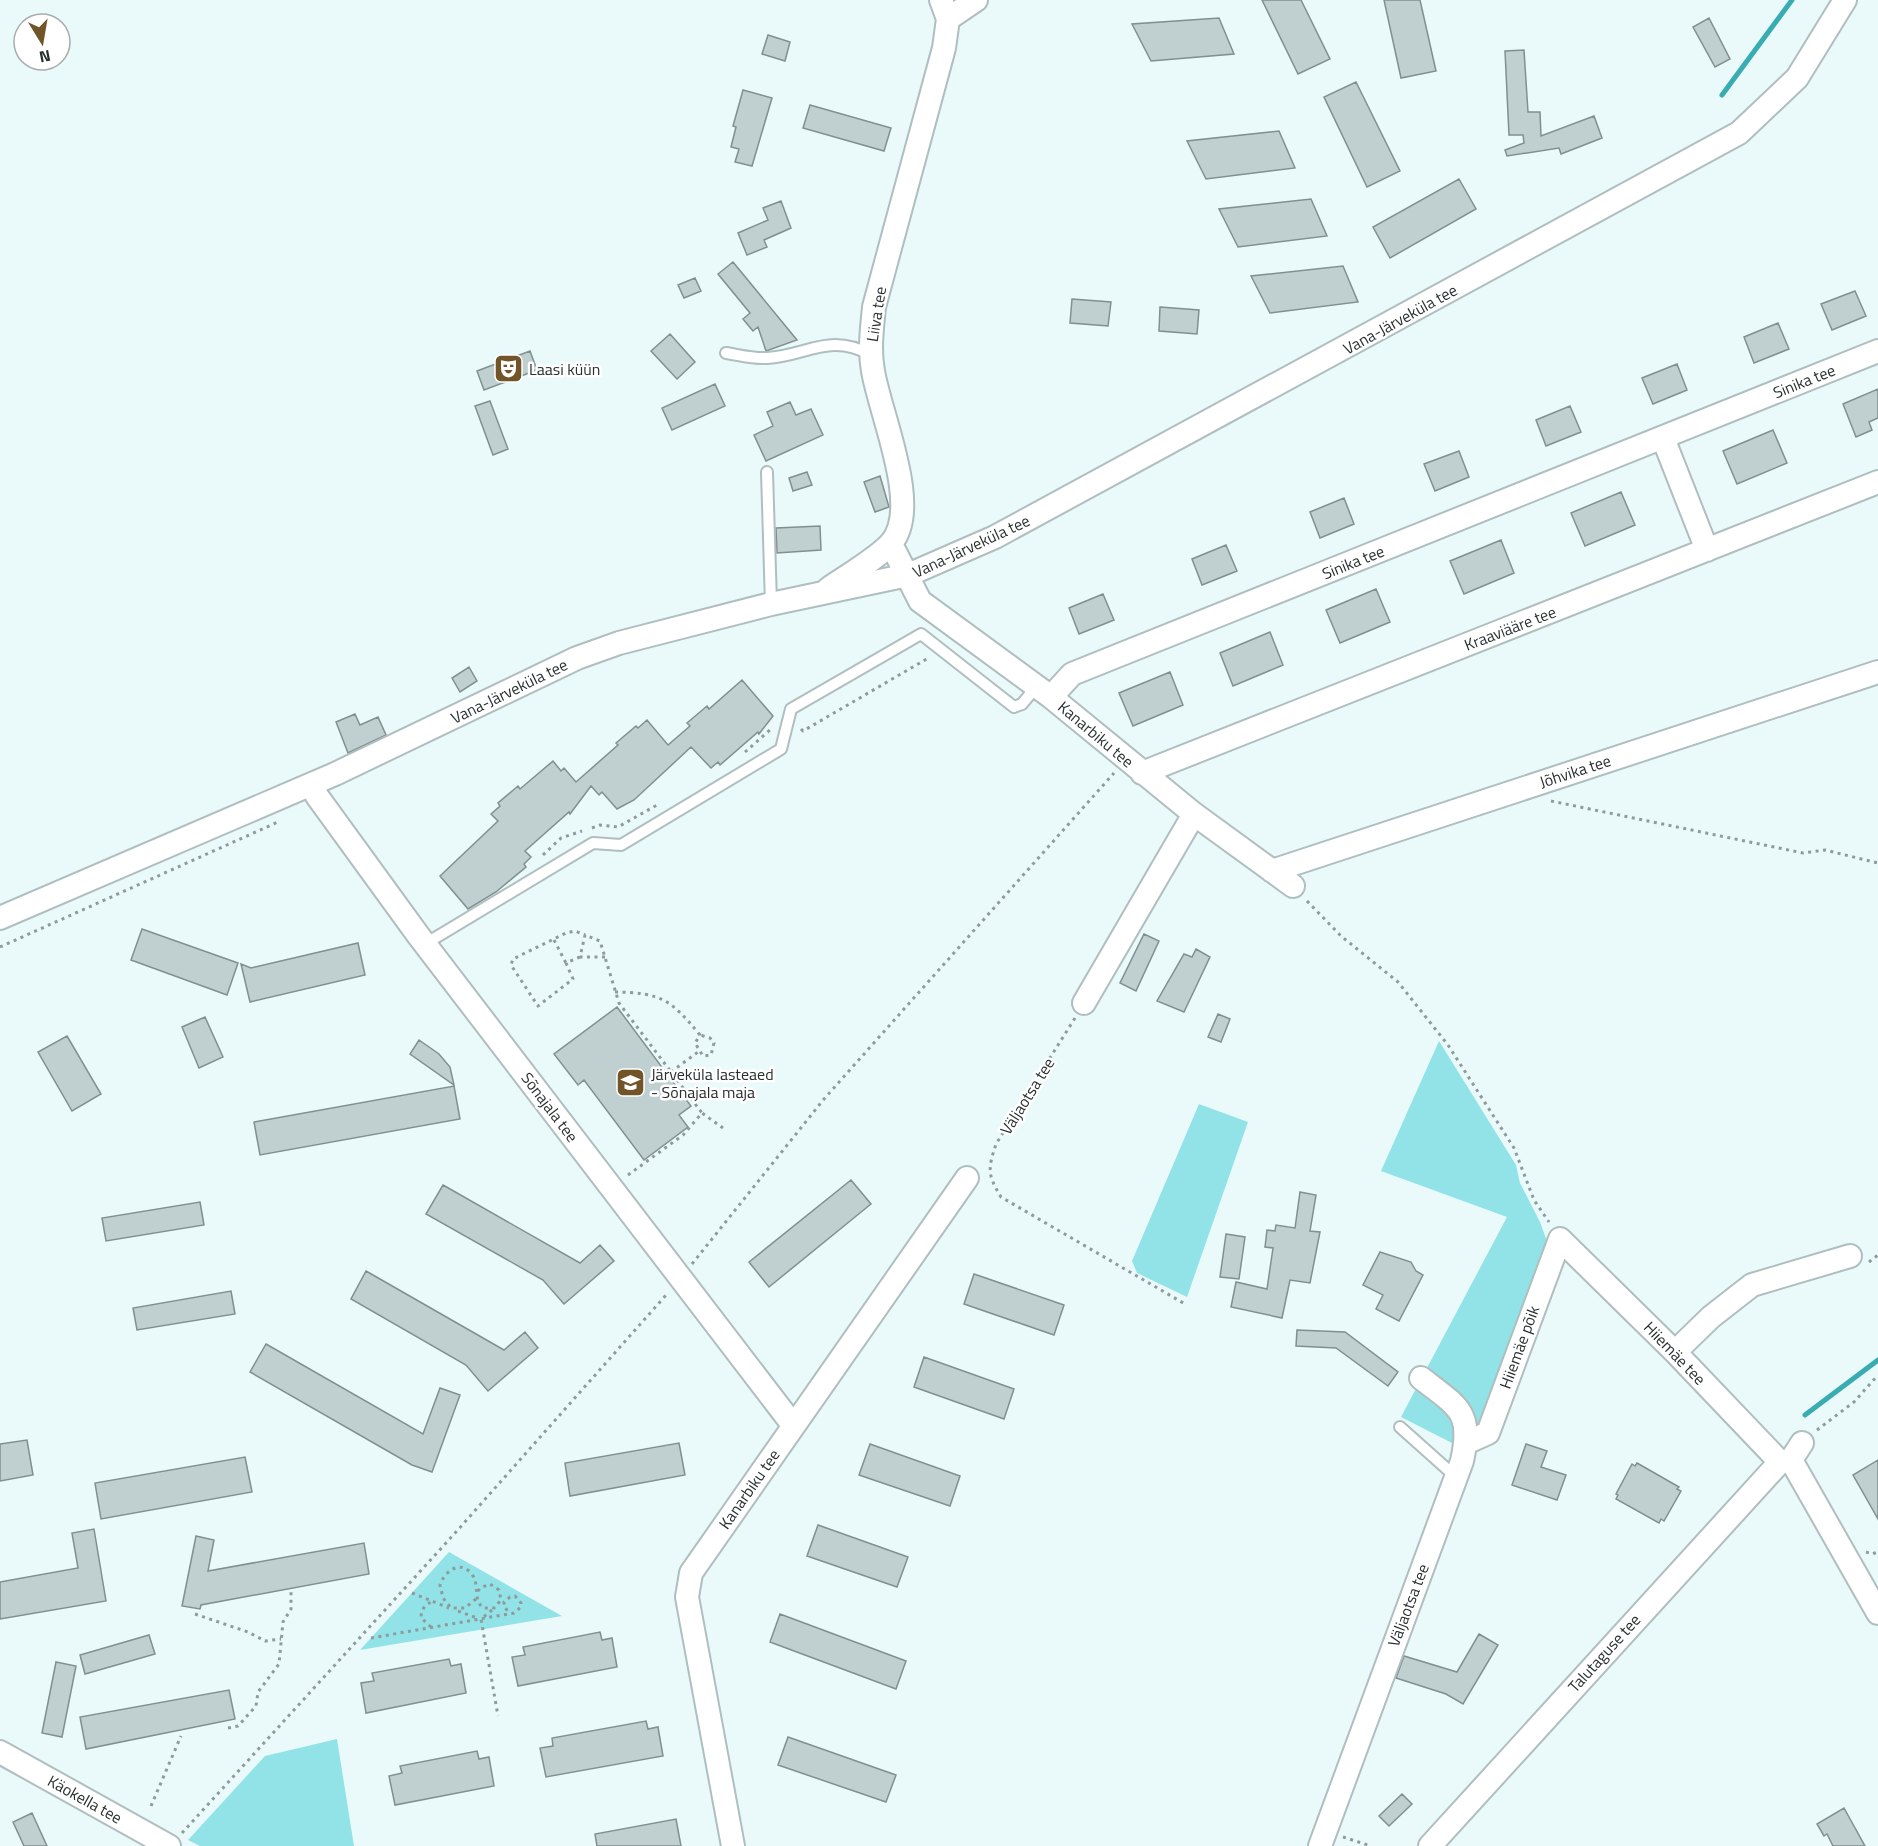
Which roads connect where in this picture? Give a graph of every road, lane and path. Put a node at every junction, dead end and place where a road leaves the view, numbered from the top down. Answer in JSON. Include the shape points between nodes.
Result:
{"nodes":[{"id":1,"x":976,"y":0,"type":"edge"},
{"id":2,"x":1845,"y":0,"type":"edge"},
{"id":3,"x":944,"y":10,"type":"edge"},
{"id":4,"x":1878,"y":351,"type":"edge"},
{"id":5,"x":726,"y":353,"type":"dead end"},
{"id":6,"x":871,"y":355,"type":"junction"},
{"id":7,"x":1663,"y":438,"type":"junction"},
{"id":8,"x":767,"y":472,"type":"dead end"},
{"id":9,"x":1878,"y":482,"type":"edge"},
{"id":10,"x":891,"y":544,"type":"junction"},
{"id":11,"x":1707,"y":550,"type":"junction"},
{"id":12,"x":908,"y":576,"type":"junction"},
{"id":13,"x":820,"y":596,"type":"junction"},
{"id":14,"x":771,"y":604,"type":"junction"},
{"id":15,"x":942,"y":650,"type":"junction"},
{"id":16,"x":1878,"y":672,"type":"edge"},
{"id":17,"x":1044,"y":692,"type":"junction"},
{"id":18,"x":789,"y":717,"type":"junction"},
{"id":19,"x":737,"y":757,"type":"dead end"},
{"id":20,"x":1133,"y":766,"type":"junction"},
{"id":21,"x":311,"y":784,"type":"junction"},
{"id":22,"x":1530,"y":786,"type":"junction"},
{"id":23,"x":658,"y":804,"type":"dead end"},
{"id":24,"x":1194,"y":814,"type":"junction"},
{"id":25,"x":285,"y":819,"type":"dead end"},
{"id":26,"x":535,"y":862,"type":"dead end"},
{"id":27,"x":1878,"y":863,"type":"edge"},
{"id":28,"x":1272,"y":870,"type":"junction"},
{"id":29,"x":1293,"y":886,"type":"joint"},
{"id":30,"x":0,"y":918,"type":"edge"},
{"id":31,"x":585,"y":935,"type":"junction"},
{"id":32,"x":554,"y":940,"type":"junction"},
{"id":33,"x":425,"y":944,"type":"junction"},
{"id":34,"x":0,"y":947,"type":"edge"},
{"id":35,"x":580,"y":957,"type":"junction"},
{"id":36,"x":605,"y":957,"type":"junction"},
{"id":37,"x":566,"y":963,"type":"junction"},
{"id":38,"x":615,"y":992,"type":"junction"},
{"id":39,"x":1084,"y":1003,"type":"joint"},
{"id":40,"x":700,"y":1035,"type":"junction"},
{"id":41,"x":698,"y":1052,"type":"junction"},
{"id":42,"x":671,"y":1072,"type":"junction"},
{"id":43,"x":702,"y":1113,"type":"junction"},
{"id":44,"x":723,"y":1128,"type":"dead end"},
{"id":45,"x":628,"y":1175,"type":"dead end"},
{"id":46,"x":967,"y":1178,"type":"dead end"},
{"id":47,"x":1560,"y":1239,"type":"junction"},
{"id":48,"x":1878,"y":1255,"type":"edge"},
{"id":49,"x":1857,"y":1260,"type":"joint"},
{"id":50,"x":681,"y":1279,"type":"junction"},
{"id":51,"x":1185,"y":1304,"type":"dead end"},
{"id":52,"x":1675,"y":1352,"type":"junction"},
{"id":53,"x":1878,"y":1376,"type":"edge"},
{"id":54,"x":1421,"y":1377,"type":"dead end"},
{"id":55,"x":793,"y":1425,"type":"junction"},
{"id":56,"x":1400,"y":1427,"type":"dead end"},
{"id":57,"x":1466,"y":1443,"type":"junction"},
{"id":58,"x":1791,"y":1455,"type":"junction"},
{"id":59,"x":1456,"y":1477,"type":"junction"},
{"id":60,"x":1869,"y":1574,"type":"edge"},
{"id":61,"x":291,"y":1591,"type":"dead end"},
{"id":62,"x":412,"y":1593,"type":"dead end"},
{"id":63,"x":477,"y":1593,"type":"junction"},
{"id":64,"x":476,"y":1599,"type":"junction"},
{"id":65,"x":433,"y":1601,"type":"junction"},
{"id":66,"x":502,"y":1601,"type":"junction"},
{"id":67,"x":451,"y":1608,"type":"junction"},
{"id":68,"x":494,"y":1608,"type":"junction"},
{"id":69,"x":510,"y":1613,"type":"junction"},
{"id":70,"x":1878,"y":1613,"type":"edge"},
{"id":71,"x":195,"y":1614,"type":"dead end"},
{"id":72,"x":480,"y":1619,"type":"junction"},
{"id":73,"x":431,"y":1627,"type":"junction"},
{"id":74,"x":371,"y":1638,"type":"dead end"},
{"id":75,"x":281,"y":1639,"type":"junction"},
{"id":76,"x":498,"y":1716,"type":"dead end"},
{"id":77,"x":228,"y":1728,"type":"dead end"},
{"id":78,"x":181,"y":1736,"type":"dead end"},
{"id":79,"x":0,"y":1752,"type":"edge"},
{"id":80,"x":151,"y":1806,"type":"dead end"},
{"id":81,"x":173,"y":1842,"type":"edge"},
{"id":82,"x":733,"y":1846,"type":"edge"},
{"id":83,"x":1320,"y":1846,"type":"edge"},
{"id":84,"x":1430,"y":1846,"type":"edge"}],
"edges":[{"from":1,"to":3,"type":"street"},
{"from":2,"to":12,"type":"street","name":"Vana-Järveküla tee","via":[[1797,78],[1739,133],[995,537]]},
{"from":3,"to":6,"type":"street","name":"Liiva tee","via":[[944,48],[874,307]]},
{"from":4,"to":7,"type":"street","name":"Sinika tee"},
{"from":5,"to":6,"type":"lane","via":[[769,358],[827,344],[856,347]]},
{"from":6,"to":10,"type":"street","name":"Liiva tee","via":[[903,494],[903,517]]},
{"from":7,"to":11,"type":"street"},
{"from":7,"to":17,"type":"street","name":"Sinika tee","via":[[1072,674]]},
{"from":8,"to":14,"type":"lane"},
{"from":9,"to":11,"type":"street","name":"Kraaviääre tee"},
{"from":10,"to":12,"type":"street","name":"Kanarbiku tee"},
{"from":10,"to":13,"type":"street"},
{"from":11,"to":20,"type":"street","name":"Kraaviääre tee"},
{"from":12,"to":13,"type":"street","name":"Vana-Järveküla tee"},
{"from":12,"to":17,"type":"street","name":"Kanarbiku tee","via":[[921,601]]},
{"from":13,"to":14,"type":"street","name":"Vana-Järveküla tee"},
{"from":14,"to":21,"type":"street","name":"Vana-Järveküla tee","via":[[619,643],[577,658]]},
{"from":15,"to":17,"type":"lane","via":[[1014,707]]},
{"from":15,"to":18,"type":"path","via":[[803,730]]},
{"from":15,"to":18,"type":"lane","via":[[921,634],[791,709]]},
{"from":16,"to":22,"type":"street","name":"Jõhvika tee"},
{"from":17,"to":20,"type":"street","name":"Kanarbiku tee"},
{"from":18,"to":19,"type":"path","via":[[781,707],[773,728]]},
{"from":18,"to":33,"type":"lane","via":[[781,749],[621,845],[593,843]]},
{"from":20,"to":24,"type":"street","name":"Kanarbiku tee"},
{"from":20,"to":50,"type":"path","via":[[824,1099]]},
{"from":21,"to":30,"type":"street","name":"Vana-Järveküla tee"},
{"from":21,"to":33,"type":"street","name":"Sõnajala tee"},
{"from":22,"to":27,"type":"path","via":[[1553,803],[1803,853],[1826,850]]},
{"from":22,"to":28,"type":"street","name":"Jõhvika tee"},
{"from":23,"to":26,"type":"path","via":[[618,827],[600,825],[561,838]]},
{"from":24,"to":28,"type":"street","name":"Kanarbiku tee"},
{"from":24,"to":39,"type":"street"},
{"from":25,"to":34,"type":"path"},
{"from":28,"to":29,"type":"street","name":"Kanarbiku tee"},
{"from":29,"to":47,"type":"path","via":[[1341,936],[1398,982],[1448,1045],[1514,1148],[1534,1200]]},
{"from":31,"to":32,"type":"path","via":[[575,931]]},
{"from":31,"to":35,"type":"path"},
{"from":31,"to":36,"type":"path","via":[[600,941]]},
{"from":32,"to":37,"type":"path"},
{"from":32,"to":37,"type":"path","via":[[513,959],[511,965],[538,1006],[573,979]]},
{"from":33,"to":50,"type":"street","name":"Sõnajala tee"},
{"from":35,"to":36,"type":"path"},
{"from":35,"to":37,"type":"path"},
{"from":36,"to":38,"type":"path"},
{"from":38,"to":40,"type":"path","via":[[656,994]]},
{"from":38,"to":42,"type":"path","via":[[619,1003]]},
{"from":39,"to":51,"type":"path","name":"Väljaotsa tee","via":[[996,1144],[989,1166],[991,1180],[1001,1197]]},
{"from":40,"to":41,"type":"path","via":[[695,1043]]},
{"from":40,"to":41,"type":"path","via":[[714,1043],[711,1055]]},
{"from":41,"to":42,"type":"path"},
{"from":42,"to":43,"type":"path"},
{"from":43,"to":44,"type":"path"},
{"from":43,"to":45,"type":"path","via":[[683,1136]]},
{"from":46,"to":55,"type":"street","name":"Kanarbiku tee"},
{"from":47,"to":52,"type":"street","name":"Hiiemäe tee"},
{"from":47,"to":57,"type":"street","name":"Hiiemäe põik","via":[[1488,1433]]},
{"from":48,"to":49,"type":"path"},
{"from":49,"to":52,"type":"street","via":[[1752,1286],[1711,1317]]},
{"from":50,"to":55,"type":"street","name":"Sõnajala tee"},
{"from":50,"to":81,"type":"path"},
{"from":52,"to":58,"type":"street","name":"Hiiemäe tee"},
{"from":53,"to":58,"type":"path","via":[[1854,1402]]},
{"from":54,"to":57,"type":"street","name":"Väljaotsa tee","via":[[1456,1405],[1464,1418]]},
{"from":55,"to":82,"type":"street","name":"Kanarbiku tee","via":[[691,1573],[687,1597]]},
{"from":56,"to":59,"type":"lane"},
{"from":57,"to":59,"type":"street","name":"Väljaotsa tee"},
{"from":58,"to":60,"type":"street","name":"Hiiemäe tee"},
{"from":58,"to":84,"type":"street","name":"Talutaguse tee"},
{"from":59,"to":83,"type":"street","name":"Väljaotsa tee"},
{"from":60,"to":70,"type":"street","name":"Hiiemäe tee"},
{"from":61,"to":75,"type":"path","via":[[291,1610],[283,1622]]},
{"from":62,"to":65,"type":"path"},
{"from":63,"to":64,"type":"path"},
{"from":63,"to":66,"type":"path","via":[[490,1584],[499,1590]]},
{"from":63,"to":67,"type":"path","via":[[470,1572],[457,1567],[450,1570],[442,1578],[440,1592]]},
{"from":64,"to":67,"type":"path","via":[[465,1608]]},
{"from":64,"to":68,"type":"path","via":[[483,1608]]},
{"from":65,"to":67,"type":"path"},
{"from":65,"to":73,"type":"path","via":[[421,1612],[423,1622]]},
{"from":66,"to":68,"type":"path"},
{"from":66,"to":69,"type":"path"},
{"from":66,"to":69,"type":"path","via":[[515,1596],[521,1603],[519,1611]]},
{"from":67,"to":72,"type":"path"},
{"from":68,"to":72,"type":"path"},
{"from":69,"to":72,"type":"path"},
{"from":71,"to":75,"type":"path","via":[[266,1641]]},
{"from":72,"to":73,"type":"path"},
{"from":72,"to":76,"type":"path"},
{"from":73,"to":74,"type":"path"},
{"from":75,"to":77,"type":"path","via":[[279,1664],[258,1692],[256,1706],[238,1726]]},
{"from":78,"to":80,"type":"path"},
{"from":79,"to":81,"type":"street","name":"Käokella tee"}]}
